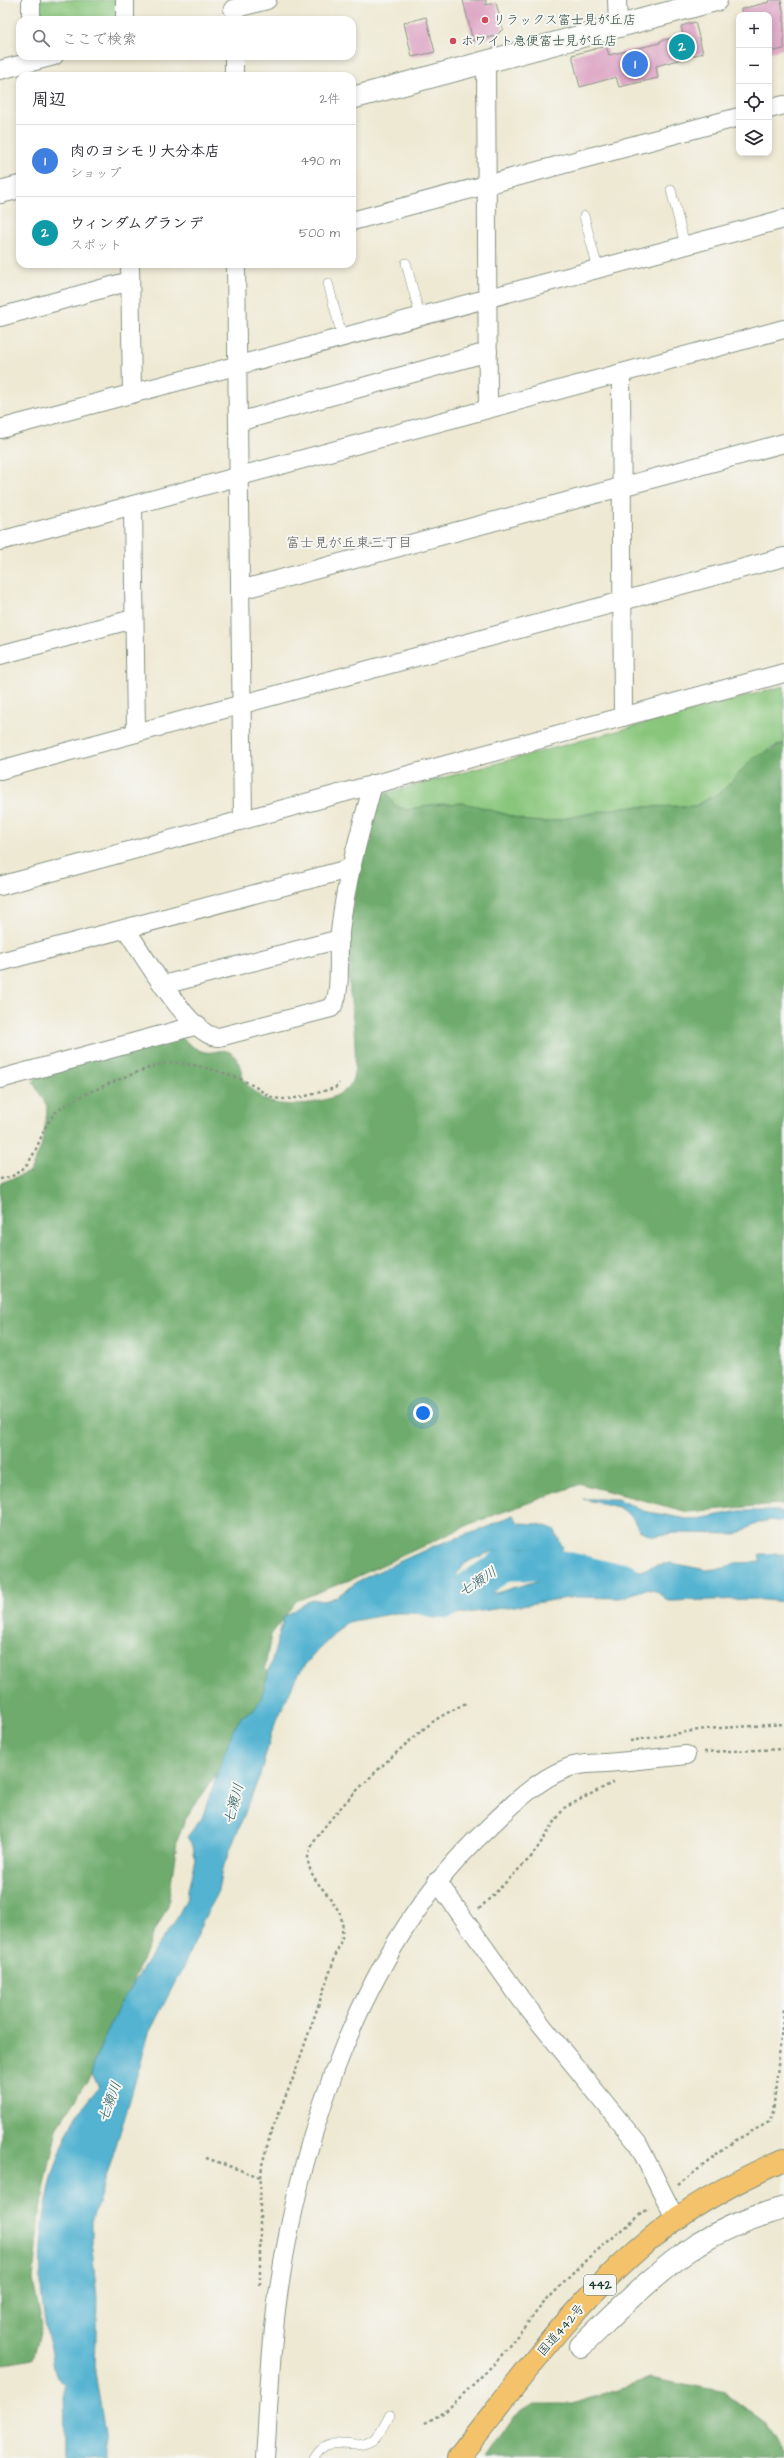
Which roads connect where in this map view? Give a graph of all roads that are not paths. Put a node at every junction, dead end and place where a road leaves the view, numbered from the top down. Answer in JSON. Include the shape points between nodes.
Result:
{"nodes":[{"id":1,"x":30,"y":0,"type":"edge"},
{"id":2,"x":125,"y":0,"type":"edge"},
{"id":3,"x":267,"y":0,"type":"edge"},
{"id":4,"x":618,"y":0,"type":"edge"},
{"id":5,"x":716,"y":0,"type":"edge"},
{"id":6,"x":233,"y":10,"type":"edge"},
{"id":7,"x":31,"y":16,"type":"edge"},
{"id":8,"x":125,"y":16,"type":"edge"},
{"id":9,"x":618,"y":26,"type":"junction"},
{"id":10,"x":30,"y":60,"type":"edge"},
{"id":11,"x":234,"y":60,"type":"edge"},
{"id":12,"x":486,"y":62,"type":"junction"},
{"id":13,"x":0,"y":70,"type":"edge"},
{"id":14,"x":234,"y":72,"type":"edge"},
{"id":15,"x":356,"y":97,"type":"edge"},
{"id":16,"x":784,"y":105,"type":"edge"},
{"id":17,"x":772,"y":108,"type":"edge"},
{"id":18,"x":736,"y":118,"type":"edge"},
{"id":19,"x":487,"y":185,"type":"junction"},
{"id":20,"x":16,"y":188,"type":"edge"},
{"id":21,"x":671,"y":190,"type":"dead end"},
{"id":22,"x":0,"y":192,"type":"edge"},
{"id":23,"x":584,"y":216,"type":"dead end"},
{"id":24,"x":784,"y":219,"type":"edge"},
{"id":25,"x":356,"y":220,"type":"edge"},
{"id":26,"x":685,"y":245,"type":"junction"},
{"id":27,"x":406,"y":263,"type":"dead end"},
{"id":28,"x":236,"y":268,"type":"edge"},
{"id":29,"x":598,"y":269,"type":"junction"},
{"id":30,"x":130,"y":273,"type":"edge"},
{"id":31,"x":328,"y":283,"type":"dead end"},
{"id":32,"x":488,"y":298,"type":"junction"},
{"id":33,"x":420,"y":316,"type":"junction"},
{"id":34,"x":0,"y":317,"type":"edge"},
{"id":35,"x":784,"y":329,"type":"edge"},
{"id":36,"x":342,"y":337,"type":"junction"},
{"id":37,"x":488,"y":352,"type":"junction"},
{"id":38,"x":238,"y":365,"type":"junction"},
{"id":39,"x":621,"y":373,"type":"junction"},
{"id":40,"x":132,"y":394,"type":"junction"},
{"id":41,"x":488,"y":409,"type":"junction"},
{"id":42,"x":238,"y":422,"type":"junction"},
{"id":43,"x":0,"y":429,"type":"edge"},
{"id":44,"x":784,"y":443,"type":"edge"},
{"id":45,"x":239,"y":477,"type":"junction"},
{"id":46,"x":621,"y":487,"type":"junction"},
{"id":47,"x":133,"y":505,"type":"junction"},
{"id":48,"x":0,"y":542,"type":"edge"},
{"id":49,"x":784,"y":557,"type":"edge"},
{"id":50,"x":240,"y":590,"type":"junction"},
{"id":51,"x":622,"y":601,"type":"junction"},
{"id":52,"x":133,"y":619,"type":"junction"},
{"id":53,"x":0,"y":655,"type":"edge"},
{"id":54,"x":784,"y":673,"type":"edge"},
{"id":55,"x":242,"y":704,"type":"junction"},
{"id":56,"x":623,"y":716,"type":"junction"},
{"id":57,"x":136,"y":733,"type":"junction"},
{"id":58,"x":0,"y":770,"type":"edge"},
{"id":59,"x":373,"y":784,"type":"junction"},
{"id":60,"x":243,"y":820,"type":"junction"},
{"id":61,"x":352,"y":868,"type":"junction"},
{"id":62,"x":0,"y":886,"type":"edge"},
{"id":63,"x":126,"y":928,"type":"junction"},
{"id":64,"x":340,"y":939,"type":"junction"},
{"id":65,"x":0,"y":962,"type":"edge"},
{"id":66,"x":163,"y":985,"type":"junction"},
{"id":67,"x":198,"y":1025,"type":"junction"},
{"id":68,"x":0,"y":1079,"type":"edge"},
{"id":69,"x":686,"y":1755,"type":"road end"},
{"id":70,"x":436,"y":1881,"type":"junction"},
{"id":71,"x":784,"y":2160,"type":"edge"},
{"id":72,"x":784,"y":2208,"type":"edge"},
{"id":73,"x":676,"y":2220,"type":"junction"},
{"id":74,"x":581,"y":2346,"type":"dead end"},
{"id":75,"x":390,"y":2415,"type":"dead end"},
{"id":76,"x":265,"y":2458,"type":"edge"},
{"id":77,"x":313,"y":2458,"type":"edge"},
{"id":78,"x":458,"y":2458,"type":"edge"}],
"edges":[{"from":1,"to":7,"type":"street"},
{"from":2,"to":8,"type":"street"},
{"from":3,"to":6,"type":"street"},
{"from":4,"to":9,"type":"street"},
{"from":5,"to":9,"type":"street"},
{"from":9,"to":12,"type":"street"},
{"from":10,"to":13,"type":"street"},
{"from":11,"to":14,"type":"street"},
{"from":12,"to":15,"type":"street"},
{"from":12,"to":19,"type":"street"},
{"from":16,"to":17,"type":"street"},
{"from":18,"to":19,"type":"street"},
{"from":19,"to":25,"type":"street"},
{"from":19,"to":32,"type":"street"},
{"from":20,"to":22,"type":"street"},
{"from":21,"to":26,"type":"lane"},
{"from":23,"to":29,"type":"lane"},
{"from":24,"to":26,"type":"street"},
{"from":26,"to":29,"type":"street"},
{"from":27,"to":33,"type":"lane"},
{"from":28,"to":38,"type":"street"},
{"from":29,"to":32,"type":"street"},
{"from":30,"to":34,"type":"street"},
{"from":30,"to":40,"type":"street"},
{"from":31,"to":36,"type":"lane"},
{"from":32,"to":33,"type":"street"},
{"from":32,"to":37,"type":"street"},
{"from":33,"to":36,"type":"street"},
{"from":35,"to":39,"type":"street"},
{"from":36,"to":38,"type":"street"},
{"from":37,"to":41,"type":"street"},
{"from":37,"to":42,"type":"street"},
{"from":38,"to":40,"type":"street"},
{"from":38,"to":42,"type":"street"},
{"from":39,"to":41,"type":"street"},
{"from":39,"to":46,"type":"street"},
{"from":40,"to":43,"type":"street"},
{"from":41,"to":45,"type":"street"},
{"from":42,"to":45,"type":"street"},
{"from":44,"to":46,"type":"street"},
{"from":45,"to":47,"type":"street"},
{"from":45,"to":50,"type":"street"},
{"from":46,"to":50,"type":"street"},
{"from":46,"to":51,"type":"street"},
{"from":47,"to":48,"type":"street"},
{"from":47,"to":52,"type":"street"},
{"from":49,"to":51,"type":"street"},
{"from":50,"to":55,"type":"street"},
{"from":51,"to":55,"type":"street"},
{"from":51,"to":56,"type":"street"},
{"from":52,"to":53,"type":"street"},
{"from":52,"to":57,"type":"street"},
{"from":54,"to":56,"type":"street"},
{"from":55,"to":57,"type":"street"},
{"from":55,"to":60,"type":"street"},
{"from":56,"to":59,"type":"street"},
{"from":57,"to":58,"type":"street"},
{"from":59,"to":60,"type":"street"},
{"from":59,"to":61,"type":"street"},
{"from":60,"to":62,"type":"street"},
{"from":61,"to":63,"type":"street"},
{"from":61,"to":64,"type":"street"},
{"from":63,"to":65,"type":"street"},
{"from":63,"to":66,"type":"street"},
{"from":64,"to":66,"type":"street"},
{"from":64,"to":67,"type":"street","via":[[338,999],[331,1008],[219,1037],[210,1035]]},
{"from":66,"to":67,"type":"street","via":[[179,1009]]},
{"from":67,"to":68,"type":"street"},
{"from":69,"to":70,"type":"street","via":[[587,1764],[564,1769],[509,1808]]},
{"from":70,"to":73,"type":"street","via":[[528,2008],[638,2144]]},
{"from":70,"to":76,"type":"street","via":[[379,1969],[332,2080],[304,2168],[277,2297]]},
{"from":71,"to":73,"type":"highway","name":"国道442号","number":"442","via":[[716,2194]]},
{"from":72,"to":74,"type":"street","via":[[727,2229],[692,2248],[639,2292]]},
{"from":73,"to":78,"type":"highway","name":"国道442号","number":"442","via":[[627,2259],[579,2308],[553,2337]]},
{"from":75,"to":77,"type":"lane","via":[[378,2436],[371,2442],[321,2446]]}]}
